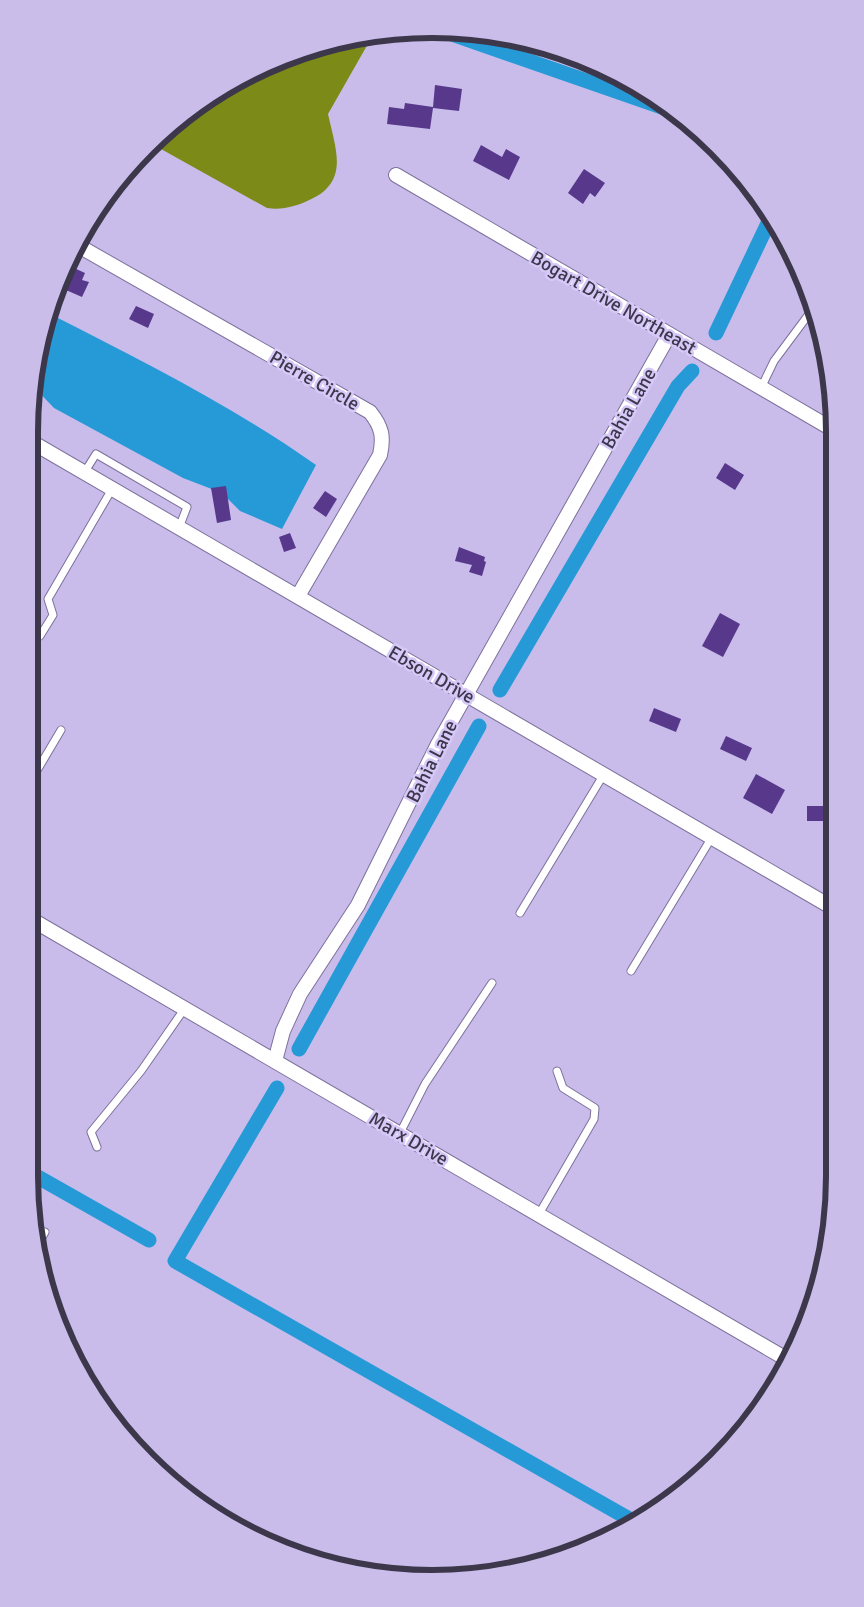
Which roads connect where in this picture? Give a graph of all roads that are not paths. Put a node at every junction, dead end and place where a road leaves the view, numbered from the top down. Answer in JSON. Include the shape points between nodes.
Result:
{"nodes":[{"id":1,"x":396,"y":175,"type":"dead end"},
{"id":2,"x":83,"y":248,"type":"edge"},
{"id":3,"x":809,"y":315,"type":"edge"},
{"id":4,"x":669,"y":335,"type":"junction"},
{"id":5,"x":762,"y":388,"type":"junction"},
{"id":6,"x":826,"y":425,"type":"edge"},
{"id":7,"x":38,"y":446,"type":"edge"},
{"id":8,"x":84,"y":473,"type":"junction"},
{"id":9,"x":112,"y":489,"type":"junction"},
{"id":10,"x":179,"y":528,"type":"junction"},
{"id":11,"x":298,"y":596,"type":"junction"},
{"id":12,"x":40,"y":636,"type":"dead end"},
{"id":13,"x":466,"y":694,"type":"junction"},
{"id":14,"x":60,"y":730,"type":"dead end"},
{"id":15,"x":38,"y":768,"type":"edge"},
{"id":16,"x":604,"y":774,"type":"junction"},
{"id":17,"x":712,"y":837,"type":"junction"},
{"id":18,"x":826,"y":903,"type":"edge"},
{"id":19,"x":520,"y":913,"type":"dead end"},
{"id":20,"x":38,"y":923,"type":"edge"},
{"id":21,"x":631,"y":971,"type":"dead end"},
{"id":22,"x":492,"y":983,"type":"dead end"},
{"id":23,"x":185,"y":1008,"type":"junction"},
{"id":24,"x":275,"y":1061,"type":"junction"},
{"id":25,"x":557,"y":1071,"type":"dead end"},
{"id":26,"x":400,"y":1133,"type":"junction"},
{"id":27,"x":97,"y":1147,"type":"dead end"},
{"id":28,"x":540,"y":1214,"type":"junction"},
{"id":29,"x":45,"y":1232,"type":"dead end"},
{"id":30,"x":43,"y":1236,"type":"edge"},
{"id":31,"x":782,"y":1357,"type":"edge"}],
"edges":[{"from":1,"to":4,"type":"street","name":"Bogart Drive Northeast"},
{"from":2,"to":11,"type":"street","name":"Pierre Circle","via":[[370,412],[380,424],[384,440],[380,455]]},
{"from":3,"to":5,"type":"lane","via":[[774,361]]},
{"from":4,"to":5,"type":"street","name":"Bogart Drive Northeast"},
{"from":4,"to":13,"type":"street","name":"Bahia Lane"},
{"from":5,"to":6,"type":"street","name":"Bogart Drive Northeast"},
{"from":7,"to":8,"type":"street","name":"Ebson Drive"},
{"from":8,"to":9,"type":"street","name":"Ebson Drive"},
{"from":8,"to":10,"type":"lane","via":[[96,454],[119,467],[187,507]]},
{"from":9,"to":10,"type":"street","name":"Ebson Drive"},
{"from":9,"to":12,"type":"lane","via":[[48,599],[53,615]]},
{"from":10,"to":11,"type":"street","name":"Ebson Drive"},
{"from":11,"to":13,"type":"street","name":"Ebson Drive"},
{"from":13,"to":16,"type":"street","name":"Ebson Drive"},
{"from":13,"to":24,"type":"street","name":"Bahia Lane","via":[[358,905],[290,1012]]},
{"from":14,"to":15,"type":"lane"},
{"from":16,"to":17,"type":"street","name":"Ebson Drive"},
{"from":16,"to":19,"type":"lane"},
{"from":17,"to":18,"type":"street","name":"Ebson Drive"},
{"from":17,"to":21,"type":"lane"},
{"from":20,"to":23,"type":"street","name":"Marx Drive"},
{"from":22,"to":26,"type":"lane","via":[[426,1084]]},
{"from":23,"to":24,"type":"street","name":"Marx Drive"},
{"from":23,"to":27,"type":"lane","via":[[91,1132]]},
{"from":24,"to":26,"type":"street","name":"Marx Drive"},
{"from":25,"to":28,"type":"lane","via":[[563,1088],[595,1108],[594,1119]]},
{"from":26,"to":28,"type":"street","name":"Marx Drive"},
{"from":28,"to":31,"type":"street","name":"Marx Drive"},
{"from":29,"to":30,"type":"lane"}]}
